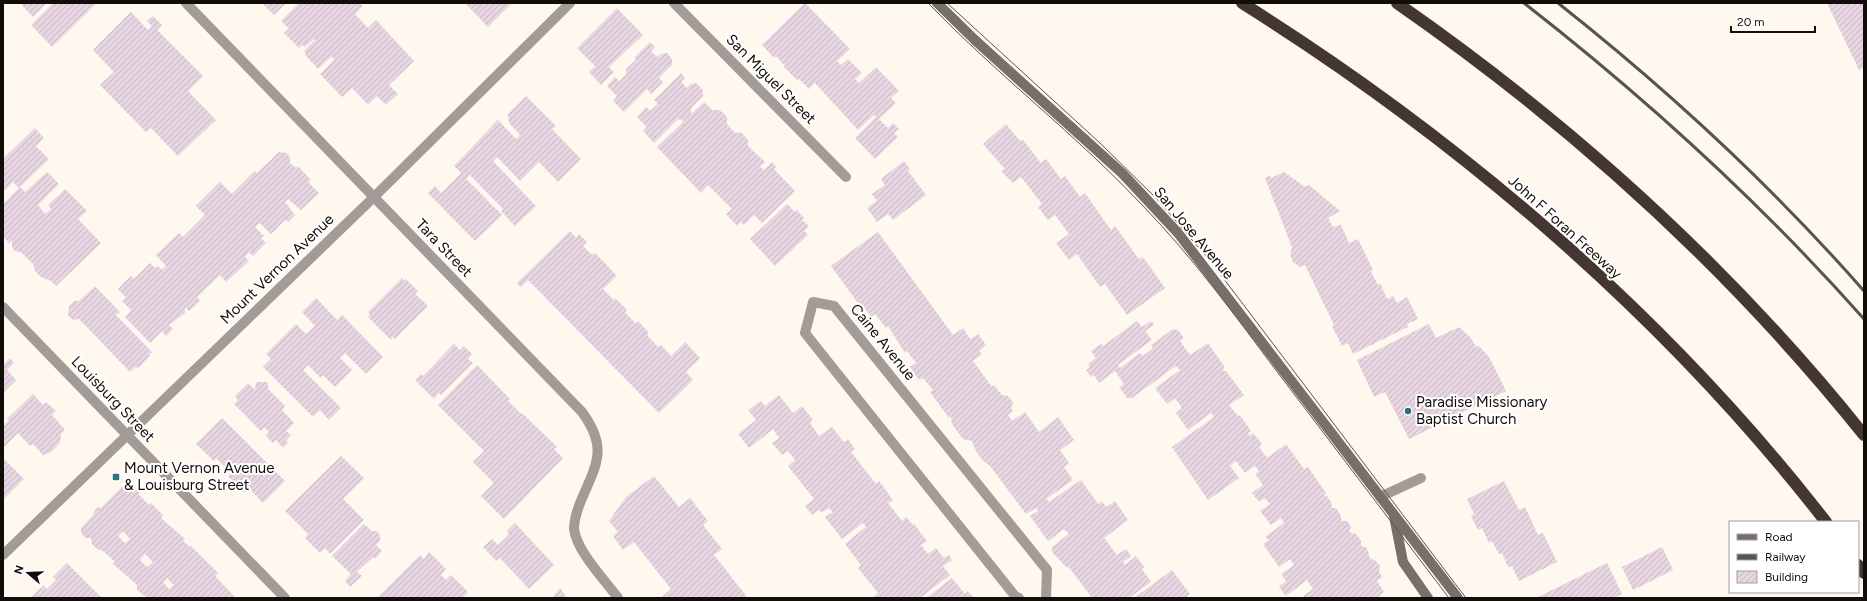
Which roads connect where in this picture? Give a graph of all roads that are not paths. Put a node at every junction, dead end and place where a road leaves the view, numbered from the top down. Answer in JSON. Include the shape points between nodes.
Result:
{"nodes":[{"id":1,"x":186,"y":3,"type":"edge"},
{"id":2,"x":570,"y":3,"type":"edge"},
{"id":3,"x":674,"y":3,"type":"edge"},
{"id":4,"x":937,"y":3,"type":"edge"},
{"id":5,"x":1242,"y":3,"type":"edge"},
{"id":6,"x":1397,"y":3,"type":"edge"},
{"id":7,"x":846,"y":177,"type":"dead end"},
{"id":8,"x":374,"y":197,"type":"junction"},
{"id":9,"x":3,"y":306,"type":"edge"},
{"id":10,"x":127,"y":435,"type":"junction"},
{"id":11,"x":1864,"y":435,"type":"edge"},
{"id":12,"x":1421,"y":478,"type":"dead end"},
{"id":13,"x":1380,"y":497,"type":"junction"},
{"id":14,"x":1394,"y":514,"type":"junction"},
{"id":15,"x":1825,"y":521,"type":"edge"},
{"id":16,"x":3,"y":555,"type":"edge"},
{"id":17,"x":284,"y":598,"type":"edge"},
{"id":18,"x":618,"y":598,"type":"edge"},
{"id":19,"x":1019,"y":598,"type":"edge"},
{"id":20,"x":1046,"y":598,"type":"edge"},
{"id":21,"x":1428,"y":598,"type":"edge"},
{"id":22,"x":1458,"y":598,"type":"edge"}],
"edges":[{"from":1,"to":8,"type":"street","name":"Tara Street"},
{"from":2,"to":8,"type":"street","name":"Mount Vernon Avenue"},
{"from":3,"to":7,"type":"street","name":"San Miguel Street"},
{"from":4,"to":13,"type":"main road","name":"San Jose Avenue","via":[[1122,173],[1178,233]]},
{"from":5,"to":15,"type":"highway","name":"John F Foran Freeway","via":[[1323,55],[1385,100],[1480,173],[1572,252],[1703,381]]},
{"from":6,"to":11,"type":"highway","via":[[1515,91],[1654,210],[1783,341]]},
{"from":8,"to":10,"type":"street","name":"Mount Vernon Avenue"},
{"from":8,"to":18,"type":"street","name":"Tara Street","via":[[582,412],[592,426],[598,443],[598,460],[576,514],[574,529],[578,546]]},
{"from":9,"to":10,"type":"street","name":"Louisburg Street"},
{"from":10,"to":16,"type":"street","name":"Mount Vernon Avenue"},
{"from":10,"to":17,"type":"street","name":"Louisburg Street"},
{"from":12,"to":13,"type":"street"},
{"from":13,"to":14,"type":"main road","name":"San Jose Avenue"},
{"from":14,"to":21,"type":"main road","name":"San Jose Avenue","via":[[1403,562]]},
{"from":14,"to":22,"type":"main road","name":"San Jose Avenue"},
{"from":19,"to":20,"type":"street","name":"Caine Avenue","via":[[805,333],[813,302],[834,306],[1047,570]]}]}
